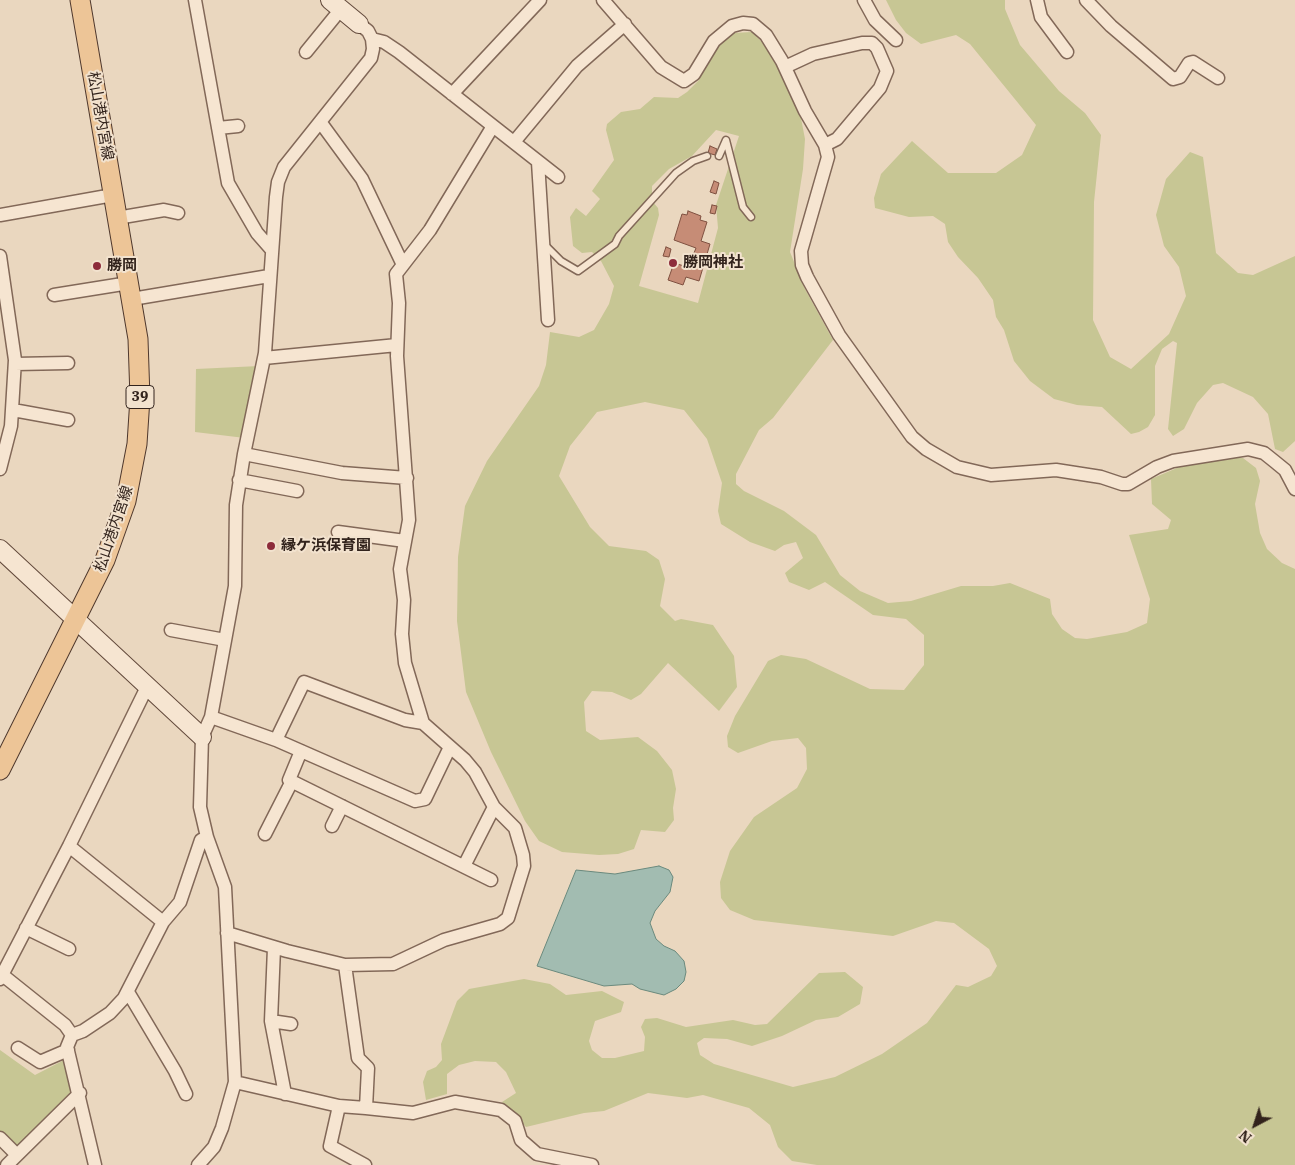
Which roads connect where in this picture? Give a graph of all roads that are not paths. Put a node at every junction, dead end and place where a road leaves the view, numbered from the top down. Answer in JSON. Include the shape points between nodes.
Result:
{"nodes":[{"id":1,"x":80,"y":0,"type":"edge"},
{"id":2,"x":195,"y":0,"type":"edge"},
{"id":3,"x":540,"y":0,"type":"edge"},
{"id":4,"x":603,"y":0,"type":"edge"},
{"id":5,"x":864,"y":0,"type":"edge"},
{"id":6,"x":1037,"y":0,"type":"edge"},
{"id":7,"x":1086,"y":0,"type":"edge"},
{"id":8,"x":336,"y":4,"type":"edge"},
{"id":9,"x":359,"y":24,"type":"joint"},
{"id":10,"x":625,"y":24,"type":"junction"},
{"id":11,"x":372,"y":39,"type":"junction"},
{"id":12,"x":306,"y":52,"type":"dead end"},
{"id":13,"x":1067,"y":52,"type":"dead end"},
{"id":14,"x":882,"y":58,"type":"junction"},
{"id":15,"x":785,"y":67,"type":"junction"},
{"id":16,"x":1218,"y":78,"type":"dead end"},
{"id":17,"x":452,"y":94,"type":"junction"},
{"id":18,"x":321,"y":123,"type":"junction"},
{"id":19,"x":238,"y":126,"type":"dead end"},
{"id":20,"x":493,"y":126,"type":"junction"},
{"id":21,"x":218,"y":128,"type":"junction"},
{"id":22,"x":514,"y":142,"type":"junction"},
{"id":23,"x":825,"y":145,"type":"junction"},
{"id":24,"x":707,"y":156,"type":"dead end"},
{"id":25,"x":719,"y":156,"type":"dead end"},
{"id":26,"x":538,"y":162,"type":"junction"},
{"id":27,"x":558,"y":177,"type":"dead end"},
{"id":28,"x":113,"y":195,"type":"junction"},
{"id":29,"x":178,"y":213,"type":"dead end"},
{"id":30,"x":0,"y":215,"type":"edge"},
{"id":31,"x":751,"y":217,"type":"dead end"},
{"id":32,"x":117,"y":218,"type":"junction"},
{"id":33,"x":543,"y":243,"type":"junction"},
{"id":34,"x":271,"y":249,"type":"junction"},
{"id":35,"x":0,"y":256,"type":"edge"},
{"id":36,"x":403,"y":265,"type":"junction"},
{"id":37,"x":269,"y":276,"type":"junction"},
{"id":38,"x":130,"y":291,"type":"junction"},
{"id":39,"x":54,"y":295,"type":"dead end"},
{"id":40,"x":548,"y":320,"type":"dead end"},
{"id":41,"x":397,"y":345,"type":"junction"},
{"id":42,"x":264,"y":358,"type":"junction"},
{"id":43,"x":68,"y":363,"type":"dead end"},
{"id":44,"x":15,"y":364,"type":"junction"},
{"id":45,"x":13,"y":410,"type":"junction"},
{"id":46,"x":68,"y":420,"type":"dead end"},
{"id":47,"x":244,"y":454,"type":"junction"},
{"id":48,"x":0,"y":470,"type":"edge"},
{"id":49,"x":407,"y":478,"type":"junction"},
{"id":50,"x":239,"y":480,"type":"junction"},
{"id":51,"x":1295,"y":489,"type":"edge"},
{"id":52,"x":297,"y":491,"type":"dead end"},
{"id":53,"x":338,"y":532,"type":"dead end"},
{"id":54,"x":405,"y":541,"type":"junction"},
{"id":55,"x":0,"y":549,"type":"edge"},
{"id":56,"x":76,"y":620,"type":"junction"},
{"id":57,"x":171,"y":630,"type":"dead end"},
{"id":58,"x":225,"y":640,"type":"junction"},
{"id":59,"x":148,"y":687,"type":"junction"},
{"id":60,"x":211,"y":717,"type":"junction"},
{"id":61,"x":423,"y":723,"type":"junction"},
{"id":62,"x":202,"y":737,"type":"junction"},
{"id":63,"x":276,"y":740,"type":"junction"},
{"id":64,"x":450,"y":747,"type":"junction"},
{"id":65,"x":301,"y":751,"type":"junction"},
{"id":66,"x":0,"y":770,"type":"edge"},
{"id":67,"x":292,"y":781,"type":"junction"},
{"id":68,"x":342,"y":806,"type":"junction"},
{"id":69,"x":494,"y":807,"type":"junction"},
{"id":70,"x":332,"y":826,"type":"dead end"},
{"id":71,"x":266,"y":834,"type":"dead end"},
{"id":72,"x":207,"y":837,"type":"junction"},
{"id":73,"x":69,"y":846,"type":"junction"},
{"id":74,"x":464,"y":866,"type":"junction"},
{"id":75,"x":491,"y":880,"type":"dead end"},
{"id":76,"x":163,"y":922,"type":"junction"},
{"id":77,"x":26,"y":928,"type":"junction"},
{"id":78,"x":227,"y":934,"type":"junction"},
{"id":79,"x":274,"y":948,"type":"junction"},
{"id":80,"x":69,"y":949,"type":"dead end"},
{"id":81,"x":345,"y":965,"type":"junction"},
{"id":82,"x":1,"y":975,"type":"edge"},
{"id":83,"x":128,"y":992,"type":"junction"},
{"id":84,"x":271,"y":1021,"type":"junction"},
{"id":85,"x":291,"y":1024,"type":"dead end"},
{"id":86,"x":72,"y":1035,"type":"junction"},
{"id":87,"x":18,"y":1048,"type":"dead end"},
{"id":88,"x":68,"y":1050,"type":"junction"},
{"id":89,"x":234,"y":1082,"type":"junction"},
{"id":90,"x":80,"y":1093,"type":"junction"},
{"id":91,"x":186,"y":1094,"type":"dead end"},
{"id":92,"x":285,"y":1094,"type":"junction"},
{"id":93,"x":339,"y":1106,"type":"junction"},
{"id":94,"x":366,"y":1108,"type":"junction"},
{"id":95,"x":0,"y":1138,"type":"edge"},
{"id":96,"x":17,"y":1154,"type":"junction"},
{"id":97,"x":211,"y":1160,"type":"edge"},
{"id":98,"x":7,"y":1165,"type":"edge"},
{"id":99,"x":95,"y":1165,"type":"edge"},
{"id":100,"x":198,"y":1165,"type":"edge"},
{"id":101,"x":365,"y":1165,"type":"edge"},
{"id":102,"x":592,"y":1165,"type":"edge"}],
"edges":[{"from":1,"to":28,"type":"main road","name":"松山港内宮線","number":"39"},
{"from":2,"to":21,"type":"street"},
{"from":3,"to":17,"type":"street"},
{"from":4,"to":10,"type":"street"},
{"from":5,"to":14,"type":"street","via":[[875,20],[900,38]]},
{"from":6,"to":13,"type":"street","via":[[1041,17]]},
{"from":7,"to":16,"type":"street","via":[[1110,26],[1173,79],[1180,77],[1193,62]]},
{"from":8,"to":9,"type":"street"},
{"from":8,"to":12,"type":"street"},
{"from":9,"to":11,"type":"street"},
{"from":10,"to":15,"type":"street","via":[[661,67],[684,81],[694,74],[714,41],[732,26],[743,23],[760,28]]},
{"from":10,"to":22,"type":"street","via":[[577,66]]},
{"from":11,"to":17,"type":"street","via":[[384,42],[399,52]]},
{"from":11,"to":18,"type":"street","via":[[371,58]]},
{"from":14,"to":15,"type":"street","via":[[872,43],[862,43],[812,54]]},
{"from":14,"to":23,"type":"street","via":[[887,71],[880,88],[837,139]]},
{"from":15,"to":23,"type":"street"},
{"from":17,"to":20,"type":"street"},
{"from":18,"to":34,"type":"street","via":[[280,174]]},
{"from":18,"to":36,"type":"street","via":[[362,179]]},
{"from":19,"to":21,"type":"street"},
{"from":20,"to":22,"type":"street"},
{"from":20,"to":36,"type":"street","via":[[430,230]]},
{"from":21,"to":34,"type":"street","via":[[228,183],[252,226]]},
{"from":22,"to":26,"type":"street"},
{"from":23,"to":51,"type":"street","via":[[827,164],[806,227],[802,265],[839,335],[912,437],[926,449],[957,467],[984,474],[1056,470],[1122,484],[1173,461],[1248,449],[1264,453],[1285,470]]},
{"from":24,"to":33,"type":"lane","via":[[676,173],[615,244],[578,271],[551,253]]},
{"from":25,"to":31,"type":"lane","via":[[726,140],[743,207]]},
{"from":26,"to":27,"type":"street"},
{"from":26,"to":33,"type":"street"},
{"from":28,"to":30,"type":"street"},
{"from":28,"to":32,"type":"main road","name":"松山港内宮線","number":"39"},
{"from":29,"to":32,"type":"street","via":[[164,210]]},
{"from":32,"to":38,"type":"main road","name":"松山港内宮線","number":"39"},
{"from":33,"to":40,"type":"street"},
{"from":34,"to":37,"type":"street"},
{"from":35,"to":44,"type":"street"},
{"from":36,"to":41,"type":"street","via":[[396,274],[399,303]]},
{"from":37,"to":38,"type":"street"},
{"from":37,"to":42,"type":"street"},
{"from":38,"to":39,"type":"street"},
{"from":38,"to":56,"type":"main road","name":"松山港内宮線","number":"39","via":[[138,339],[140,388],[133,471],[117,530]]},
{"from":41,"to":42,"type":"street"},
{"from":41,"to":49,"type":"street"},
{"from":42,"to":47,"type":"street"},
{"from":43,"to":44,"type":"street"},
{"from":44,"to":45,"type":"street"},
{"from":45,"to":46,"type":"street"},
{"from":45,"to":48,"type":"street"},
{"from":47,"to":49,"type":"street","via":[[342,472]]},
{"from":47,"to":50,"type":"street"},
{"from":49,"to":54,"type":"street","via":[[409,520]]},
{"from":50,"to":52,"type":"street"},
{"from":50,"to":58,"type":"street","via":[[235,586]]},
{"from":53,"to":54,"type":"street"},
{"from":54,"to":61,"type":"street","via":[[400,569],[404,600],[402,634],[405,663]]},
{"from":55,"to":56,"type":"street"},
{"from":56,"to":59,"type":"street"},
{"from":56,"to":66,"type":"main road","name":"松山港内宮線","number":"39"},
{"from":57,"to":58,"type":"street"},
{"from":58,"to":60,"type":"street"},
{"from":59,"to":62,"type":"street"},
{"from":59,"to":73,"type":"street"},
{"from":60,"to":62,"type":"street"},
{"from":60,"to":63,"type":"street"},
{"from":61,"to":63,"type":"street","via":[[405,720],[304,682]]},
{"from":61,"to":64,"type":"street"},
{"from":62,"to":72,"type":"street","via":[[200,807]]},
{"from":63,"to":65,"type":"street"},
{"from":64,"to":65,"type":"street","via":[[425,798],[416,801]]},
{"from":64,"to":69,"type":"street","via":[[475,772]]},
{"from":65,"to":67,"type":"street","via":[[289,780]]},
{"from":67,"to":68,"type":"street"},
{"from":67,"to":71,"type":"street"},
{"from":68,"to":70,"type":"street"},
{"from":68,"to":74,"type":"street"},
{"from":69,"to":74,"type":"street"},
{"from":69,"to":81,"type":"street","via":[[515,828],[523,855],[520,885],[508,918],[500,924],[444,940],[393,964]]},
{"from":72,"to":76,"type":"street","via":[[201,840],[180,902]]},
{"from":72,"to":78,"type":"street","via":[[225,887]]},
{"from":73,"to":76,"type":"street"},
{"from":73,"to":77,"type":"street"},
{"from":74,"to":75,"type":"street"},
{"from":76,"to":83,"type":"street"},
{"from":77,"to":80,"type":"street"},
{"from":77,"to":82,"type":"street"},
{"from":78,"to":79,"type":"street"},
{"from":78,"to":89,"type":"street"},
{"from":79,"to":81,"type":"street"},
{"from":79,"to":84,"type":"street"},
{"from":81,"to":94,"type":"street","via":[[358,1058],[368,1068]]},
{"from":82,"to":86,"type":"street","via":[[65,1025]]},
{"from":83,"to":86,"type":"street","via":[[110,1013]]},
{"from":83,"to":91,"type":"street"},
{"from":84,"to":85,"type":"street"},
{"from":84,"to":92,"type":"street"},
{"from":86,"to":88,"type":"street"},
{"from":87,"to":88,"type":"street","via":[[40,1062]]},
{"from":88,"to":90,"type":"street"},
{"from":89,"to":92,"type":"street"},
{"from":89,"to":97,"type":"street"},
{"from":90,"to":96,"type":"street"},
{"from":90,"to":99,"type":"street"},
{"from":92,"to":93,"type":"street"},
{"from":93,"to":94,"type":"street"},
{"from":93,"to":101,"type":"street","via":[[330,1146]]},
{"from":94,"to":102,"type":"street","via":[[413,1113],[456,1102],[501,1110],[515,1122],[521,1140],[537,1154]]},
{"from":95,"to":96,"type":"street"},
{"from":96,"to":98,"type":"street"},
{"from":97,"to":100,"type":"street"}]}
